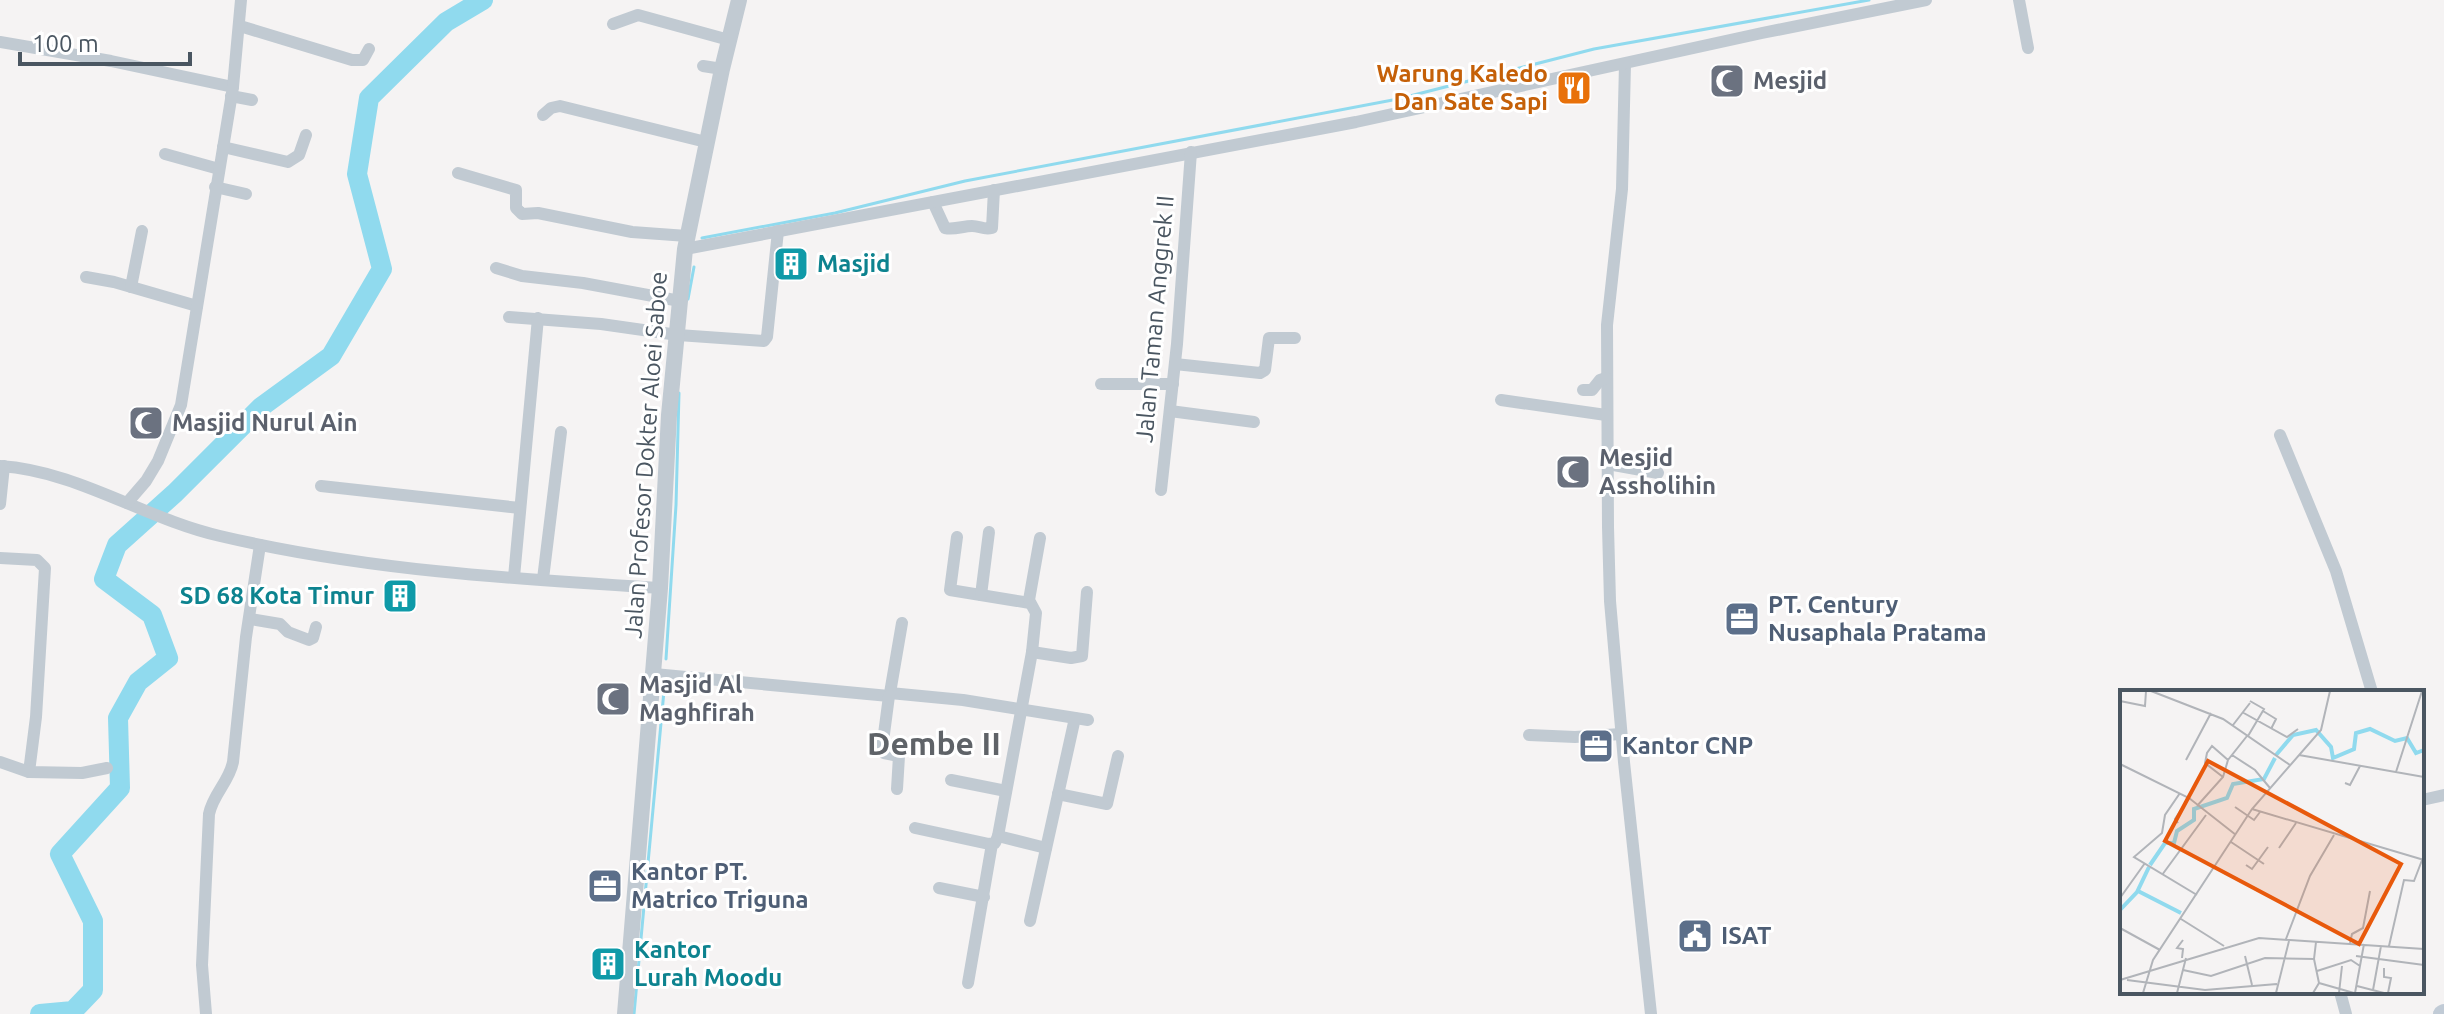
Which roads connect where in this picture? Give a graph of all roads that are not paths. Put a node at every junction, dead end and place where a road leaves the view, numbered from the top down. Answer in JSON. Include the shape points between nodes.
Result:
{"nodes":[{"id":1,"x":241,"y":0,"type":"edge"},
{"id":2,"x":739,"y":0,"type":"edge"},
{"id":3,"x":1926,"y":0,"type":"edge"},
{"id":4,"x":2019,"y":0,"type":"edge"},
{"id":5,"x":613,"y":24,"type":"dead end"},
{"id":6,"x":240,"y":26,"type":"junction"},
{"id":7,"x":729,"y":40,"type":"junction"},
{"id":8,"x":0,"y":42,"type":"edge"},
{"id":9,"x":2028,"y":48,"type":"dead end"},
{"id":10,"x":369,"y":49,"type":"dead end"},
{"id":11,"x":1625,"y":64,"type":"junction"},
{"id":12,"x":703,"y":66,"type":"dead end"},
{"id":13,"x":722,"y":69,"type":"junction"},
{"id":14,"x":232,"y":91,"type":"junction"},
{"id":15,"x":252,"y":100,"type":"dead end"},
{"id":16,"x":543,"y":115,"type":"dead end"},
{"id":17,"x":306,"y":135,"type":"dead end"},
{"id":18,"x":706,"y":142,"type":"junction"},
{"id":19,"x":223,"y":147,"type":"junction"},
{"id":20,"x":1191,"y":152,"type":"junction"},
{"id":21,"x":165,"y":154,"type":"dead end"},
{"id":22,"x":219,"y":169,"type":"junction"},
{"id":23,"x":458,"y":173,"type":"dead end"},
{"id":24,"x":215,"y":187,"type":"junction"},
{"id":25,"x":994,"y":190,"type":"junction"},
{"id":26,"x":246,"y":194,"type":"dead end"},
{"id":27,"x":933,"y":202,"type":"junction"},
{"id":28,"x":142,"y":231,"type":"dead end"},
{"id":29,"x":778,"y":231,"type":"junction"},
{"id":30,"x":686,"y":242,"type":"junction"},
{"id":31,"x":496,"y":268,"type":"dead end"},
{"id":32,"x":86,"y":277,"type":"dead end"},
{"id":33,"x":131,"y":287,"type":"junction"},
{"id":34,"x":680,"y":301,"type":"junction"},
{"id":35,"x":197,"y":306,"type":"junction"},
{"id":36,"x":509,"y":317,"type":"dead end"},
{"id":37,"x":538,"y":318,"type":"junction"},
{"id":38,"x":678,"y":335,"type":"junction"},
{"id":39,"x":1295,"y":338,"type":"dead end"},
{"id":40,"x":1175,"y":364,"type":"junction"},
{"id":41,"x":1606,"y":378,"type":"junction"},
{"id":42,"x":1101,"y":384,"type":"dead end"},
{"id":43,"x":1173,"y":384,"type":"junction"},
{"id":44,"x":1583,"y":390,"type":"dead end"},
{"id":45,"x":1501,"y":400,"type":"dead end"},
{"id":46,"x":1170,"y":411,"type":"junction"},
{"id":47,"x":1606,"y":415,"type":"junction"},
{"id":48,"x":1254,"y":422,"type":"dead end"},
{"id":49,"x":561,"y":432,"type":"dead end"},
{"id":50,"x":2280,"y":435,"type":"dead end"},
{"id":51,"x":1608,"y":464,"type":"junction"},
{"id":52,"x":2,"y":466,"type":"edge"},
{"id":53,"x":1658,"y":473,"type":"dead end"},
{"id":54,"x":321,"y":486,"type":"dead end"},
{"id":55,"x":1161,"y":490,"type":"dead end"},
{"id":56,"x":127,"y":503,"type":"junction"},
{"id":57,"x":0,"y":504,"type":"edge"},
{"id":58,"x":520,"y":508,"type":"junction"},
{"id":59,"x":989,"y":532,"type":"dead end"},
{"id":60,"x":957,"y":537,"type":"dead end"},
{"id":61,"x":1040,"y":538,"type":"dead end"},
{"id":62,"x":260,"y":545,"type":"junction"},
{"id":63,"x":0,"y":558,"type":"edge"},
{"id":64,"x":514,"y":577,"type":"junction"},
{"id":65,"x":543,"y":579,"type":"junction"},
{"id":66,"x":660,"y":588,"type":"junction"},
{"id":67,"x":1087,"y":592,"type":"dead end"},
{"id":68,"x":981,"y":595,"type":"junction"},
{"id":69,"x":1030,"y":603,"type":"junction"},
{"id":70,"x":250,"y":619,"type":"junction"},
{"id":71,"x":902,"y":623,"type":"dead end"},
{"id":72,"x":316,"y":627,"type":"dead end"},
{"id":73,"x":1032,"y":652,"type":"junction"},
{"id":74,"x":654,"y":674,"type":"junction"},
{"id":75,"x":2371,"y":690,"type":"edge"},
{"id":76,"x":890,"y":695,"type":"junction"},
{"id":77,"x":1023,"y":710,"type":"junction"},
{"id":78,"x":1621,"y":734,"type":"junction"},
{"id":79,"x":1529,"y":735,"type":"dead end"},
{"id":80,"x":1118,"y":756,"type":"dead end"},
{"id":81,"x":0,"y":762,"type":"edge"},
{"id":82,"x":107,"y":768,"type":"dead end"},
{"id":83,"x":29,"y":772,"type":"junction"},
{"id":84,"x":951,"y":780,"type":"dead end"},
{"id":85,"x":897,"y":789,"type":"dead end"},
{"id":86,"x":1006,"y":791,"type":"junction"},
{"id":87,"x":1058,"y":794,"type":"junction"},
{"id":88,"x":2444,"y":795,"type":"edge"},
{"id":89,"x":2424,"y":800,"type":"edge"},
{"id":90,"x":915,"y":828,"type":"dead end"},
{"id":91,"x":995,"y":840,"type":"junction"},
{"id":92,"x":1046,"y":848,"type":"junction"},
{"id":93,"x":939,"y":888,"type":"dead end"},
{"id":94,"x":984,"y":897,"type":"junction"},
{"id":95,"x":1030,"y":921,"type":"dead end"},
{"id":96,"x":968,"y":983,"type":"dead end"},
{"id":97,"x":2341,"y":994,"type":"edge"},
{"id":98,"x":206,"y":1014,"type":"edge"},
{"id":99,"x":625,"y":1014,"type":"edge"},
{"id":100,"x":1651,"y":1014,"type":"edge"},
{"id":101,"x":2346,"y":1014,"type":"edge"}],
"edges":[{"from":1,"to":6,"type":"street"},
{"from":2,"to":7,"type":"street","name":"Jalan Profesor Dokter Aloei Saboe"},
{"from":3,"to":11,"type":"street"},
{"from":4,"to":9,"type":"street"},
{"from":5,"to":7,"type":"street","via":[[638,15]]},
{"from":6,"to":10,"type":"street","via":[[352,60],[363,60]]},
{"from":6,"to":14,"type":"street"},
{"from":7,"to":13,"type":"street","name":"Jalan Profesor Dokter Aloei Saboe"},
{"from":8,"to":14,"type":"street","via":[[111,61]]},
{"from":11,"to":20,"type":"street"},
{"from":11,"to":41,"type":"street","via":[[1623,174]]},
{"from":12,"to":13,"type":"street"},
{"from":13,"to":18,"type":"street","name":"Jalan Profesor Dokter Aloei Saboe"},
{"from":14,"to":15,"type":"street"},
{"from":14,"to":19,"type":"street"},
{"from":16,"to":18,"type":"street","via":[[560,106]]},
{"from":17,"to":19,"type":"street","via":[[299,155],[288,162]]},
{"from":18,"to":30,"type":"street","name":"Jalan Profesor Dokter Aloei Saboe"},
{"from":19,"to":22,"type":"street"},
{"from":20,"to":25,"type":"street"},
{"from":20,"to":40,"type":"street","name":"Jalan Taman Anggrek II"},
{"from":21,"to":22,"type":"street"},
{"from":22,"to":24,"type":"street"},
{"from":23,"to":30,"type":"street","via":[[516,190],[516,208],[522,214]]},
{"from":24,"to":26,"type":"street"},
{"from":24,"to":35,"type":"street"},
{"from":25,"to":27,"type":"street"},
{"from":25,"to":27,"type":"street","via":[[992,228],[984,230],[945,228]]},
{"from":27,"to":29,"type":"street"},
{"from":28,"to":33,"type":"street"},
{"from":29,"to":30,"type":"street"},
{"from":29,"to":38,"type":"street","via":[[764,341]]},
{"from":30,"to":34,"type":"street","name":"Jalan Profesor Dokter Aloei Saboe"},
{"from":31,"to":34,"type":"street"},
{"from":32,"to":33,"type":"street"},
{"from":33,"to":35,"type":"street"},
{"from":34,"to":38,"type":"street","name":"Jalan Profesor Dokter Aloei Saboe"},
{"from":35,"to":56,"type":"street","via":[[173,429],[146,481]]},
{"from":36,"to":37,"type":"street"},
{"from":37,"to":38,"type":"street"},
{"from":37,"to":58,"type":"street"},
{"from":38,"to":66,"type":"street","name":"Jalan Profesor Dokter Aloei Saboe"},
{"from":39,"to":40,"type":"street","via":[[1269,338],[1265,370],[1260,373]]},
{"from":40,"to":43,"type":"street","name":"Jalan Taman Anggrek II"},
{"from":41,"to":44,"type":"street","via":[[1592,390]]},
{"from":41,"to":47,"type":"street"},
{"from":42,"to":43,"type":"street"},
{"from":43,"to":46,"type":"street","name":"Jalan Taman Anggrek II"},
{"from":45,"to":47,"type":"street"},
{"from":46,"to":48,"type":"street"},
{"from":46,"to":55,"type":"street","name":"Jalan Taman Anggrek II"},
{"from":47,"to":51,"type":"street"},
{"from":49,"to":65,"type":"street"},
{"from":50,"to":75,"type":"street","via":[[2336,571]]},
{"from":51,"to":53,"type":"street"},
{"from":51,"to":78,"type":"street","via":[[1610,601]]},
{"from":52,"to":56,"type":"street","via":[[62,479]]},
{"from":52,"to":57,"type":"street"},
{"from":54,"to":58,"type":"street"},
{"from":56,"to":62,"type":"street","via":[[170,523]]},
{"from":58,"to":64,"type":"street"},
{"from":59,"to":68,"type":"street"},
{"from":60,"to":68,"type":"street","via":[[950,590]]},
{"from":61,"to":69,"type":"street"},
{"from":62,"to":64,"type":"street","via":[[419,570]]},
{"from":62,"to":70,"type":"street"},
{"from":63,"to":83,"type":"street","via":[[37,560],[45,568]]},
{"from":64,"to":65,"type":"street"},
{"from":65,"to":66,"type":"street"},
{"from":66,"to":74,"type":"street","name":"Jalan Profesor Dokter Aloei Saboe"},
{"from":67,"to":73,"type":"street","via":[[1082,656]]},
{"from":68,"to":69,"type":"street"},
{"from":69,"to":73,"type":"street","via":[[1036,613]]},
{"from":70,"to":72,"type":"street","via":[[280,624],[309,640]]},
{"from":70,"to":98,"type":"street","via":[[233,762],[209,814],[202,965]]},
{"from":71,"to":76,"type":"street"},
{"from":73,"to":77,"type":"street"},
{"from":74,"to":76,"type":"street"},
{"from":74,"to":99,"type":"street","name":"Jalan Profesor Dokter Aloei Saboe"},
{"from":76,"to":77,"type":"street"},
{"from":76,"to":85,"type":"street","via":[[882,749],[899,756]]},
{"from":77,"to":86,"type":"street"},
{"from":77,"to":87,"type":"street","via":[[1082,719]]},
{"from":78,"to":79,"type":"street"},
{"from":78,"to":100,"type":"street"},
{"from":80,"to":87,"type":"street","via":[[1107,804]]},
{"from":81,"to":83,"type":"street"},
{"from":82,"to":83,"type":"street"},
{"from":84,"to":86,"type":"street"},
{"from":86,"to":91,"type":"street"},
{"from":87,"to":92,"type":"street"},
{"from":88,"to":89,"type":"street"},
{"from":90,"to":91,"type":"street"},
{"from":91,"to":92,"type":"street"},
{"from":91,"to":94,"type":"street"},
{"from":92,"to":95,"type":"street"},
{"from":93,"to":94,"type":"street"},
{"from":94,"to":96,"type":"street"},
{"from":97,"to":101,"type":"street"}]}
